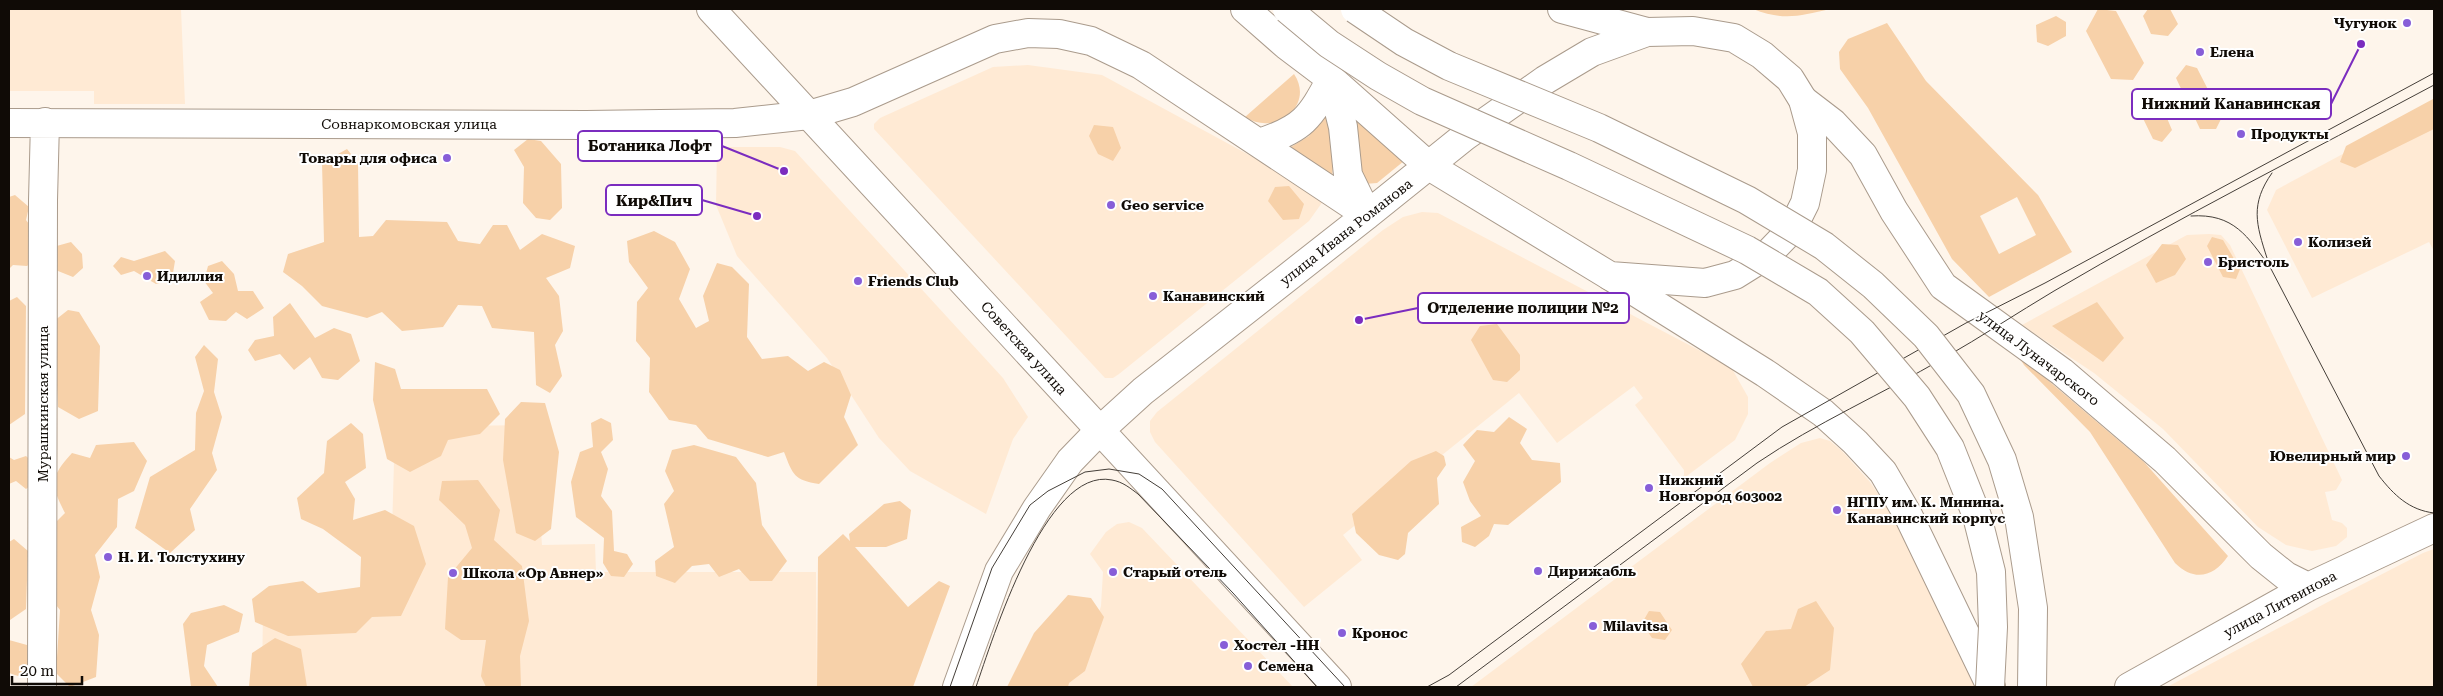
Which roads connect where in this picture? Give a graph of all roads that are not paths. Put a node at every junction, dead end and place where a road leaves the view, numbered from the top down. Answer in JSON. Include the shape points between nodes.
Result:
{"nodes":[{"id":1,"x":711,"y":9,"type":"edge"},
{"id":2,"x":1245,"y":9,"type":"edge"},
{"id":3,"x":1287,"y":9,"type":"edge"},
{"id":4,"x":1355,"y":9,"type":"edge"},
{"id":5,"x":1562,"y":9,"type":"edge"},
{"id":6,"x":1647,"y":32,"type":"junction"},
{"id":7,"x":1331,"y":79,"type":"junction"},
{"id":8,"x":1803,"y":100,"type":"junction"},
{"id":9,"x":809,"y":115,"type":"junction"},
{"id":10,"x":45,"y":122,"type":"junction"},
{"id":11,"x":9,"y":123,"type":"edge"},
{"id":12,"x":1260,"y":144,"type":"junction"},
{"id":13,"x":1429,"y":166,"type":"junction"},
{"id":14,"x":1367,"y":215,"type":"junction"},
{"id":15,"x":1610,"y":276,"type":"junction"},
{"id":16,"x":1099,"y":430,"type":"junction"},
{"id":17,"x":2434,"y":528,"type":"edge"},
{"id":18,"x":2308,"y":587,"type":"junction"},
{"id":19,"x":42,"y":687,"type":"edge"},
{"id":20,"x":957,"y":687,"type":"edge"},
{"id":21,"x":1337,"y":687,"type":"edge"},
{"id":22,"x":1990,"y":687,"type":"edge"},
{"id":23,"x":2032,"y":687,"type":"edge"},
{"id":24,"x":2130,"y":687,"type":"edge"}],
"edges":[{"from":1,"to":9,"type":"main road","name":"Советская улица"},
{"from":2,"to":7,"type":"main road"},
{"from":3,"to":22,"type":"main road","bridge":true,"via":[[1329,44],[1422,101],[1747,250],[1818,292],[1862,332],[1917,397],[1950,448],[1977,516],[1991,572]]},
{"from":4,"to":23,"type":"main road","bridge":true,"via":[[1404,42],[1449,66],[1599,128],[1747,200],[1824,246],[1873,285],[1926,336],[1971,394],[2005,469],[2019,517],[2033,608]]},
{"from":5,"to":6,"type":"main road"},
{"from":6,"to":8,"type":"main road","via":[[1693,31],[1734,38],[1762,55],[1790,79]]},
{"from":6,"to":13,"type":"main road","name":"улица Ивана Романова","via":[[1592,52],[1545,80]]},
{"from":7,"to":12,"type":"main road","via":[[1314,111],[1300,125],[1283,136]]},
{"from":7,"to":13,"type":"main road"},
{"from":7,"to":14,"type":"main road","via":[[1348,174]]},
{"from":8,"to":15,"type":"main road","via":[[1812,133],[1812,170],[1805,203],[1792,229],[1767,255],[1735,275],[1705,283]]},
{"from":8,"to":18,"type":"main road","name":"улица Луначарского","via":[[1833,123],[1863,155],[1894,211],[1944,286],[2078,385],[2165,460],[2261,556],[2286,576]]},
{"from":9,"to":10,"type":"main road","name":"Совнаркомовская улица","via":[[735,123],[586,125]]},
{"from":9,"to":12,"type":"main road","name":"Совнаркомовская улица","via":[[853,102],[995,39],[1028,33],[1059,34],[1091,41],[1140,65]]},
{"from":9,"to":16,"type":"main road","name":"Советская улица"},
{"from":10,"to":11,"type":"main road","name":"Совнаркомовская улица"},
{"from":10,"to":19,"type":"main road","name":"Мурашкинская улица","via":[[42,192]]},
{"from":12,"to":14,"type":"main road","name":"Совнаркомовская улица"},
{"from":13,"to":14,"type":"main road","name":"улица Ивана Романова"},
{"from":13,"to":15,"type":"main road"},
{"from":14,"to":16,"type":"main road","name":"улица Ивана Романова","via":[[1143,391]]},
{"from":15,"to":22,"type":"main road","via":[[1765,373],[1823,414],[1883,472],[1908,515]]},
{"from":16,"to":20,"type":"main road","name":"улица Ивана Романова","via":[[1070,461],[999,571]]},
{"from":16,"to":21,"type":"main road","name":"Советская улица"},
{"from":17,"to":18,"type":"main road","name":"улица Литвинова"},
{"from":18,"to":24,"type":"main road","name":"улица Литвинова"}]}
